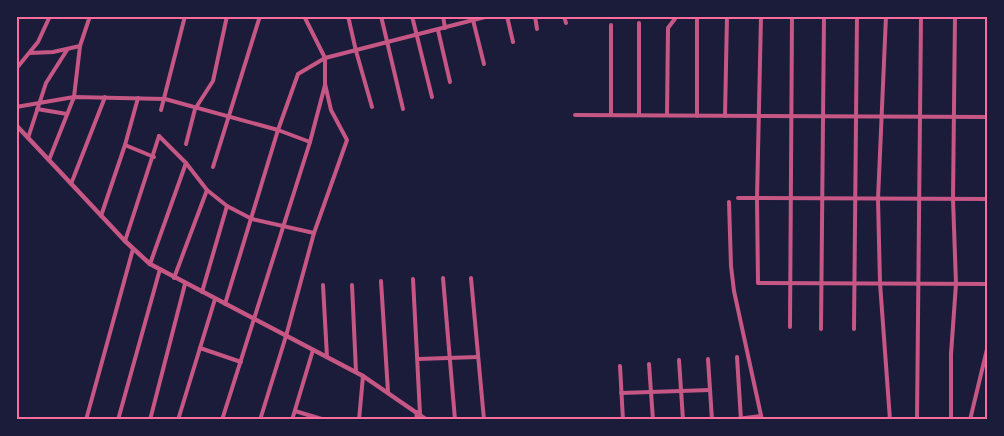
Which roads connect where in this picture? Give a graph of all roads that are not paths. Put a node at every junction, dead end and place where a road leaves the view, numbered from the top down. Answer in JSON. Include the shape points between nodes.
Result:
{"nodes":[{"id":1,"x":50,"y":16,"type":"edge"},
{"id":2,"x":95,"y":16,"type":"edge"},
{"id":3,"x":184,"y":16,"type":"edge"},
{"id":4,"x":227,"y":16,"type":"edge"},
{"id":5,"x":260,"y":16,"type":"edge"},
{"id":6,"x":304,"y":16,"type":"edge"},
{"id":7,"x":348,"y":16,"type":"edge"},
{"id":8,"x":381,"y":16,"type":"edge"},
{"id":9,"x":412,"y":16,"type":"edge"},
{"id":10,"x":443,"y":16,"type":"edge"},
{"id":11,"x":488,"y":16,"type":"edge"},
{"id":12,"x":507,"y":16,"type":"edge"},
{"id":13,"x":535,"y":16,"type":"edge"},
{"id":14,"x":564,"y":16,"type":"edge"},
{"id":15,"x":677,"y":16,"type":"edge"},
{"id":16,"x":697,"y":16,"type":"edge"},
{"id":17,"x":727,"y":16,"type":"edge"},
{"id":18,"x":762,"y":16,"type":"edge"},
{"id":19,"x":792,"y":16,"type":"edge"},
{"id":20,"x":824,"y":16,"type":"edge"},
{"id":21,"x":857,"y":16,"type":"edge"},
{"id":22,"x":886,"y":16,"type":"edge"},
{"id":23,"x":921,"y":16,"type":"edge"},
{"id":24,"x":955,"y":16,"type":"edge"},
{"id":25,"x":89,"y":17,"type":"edge"},
{"id":26,"x":473,"y":18,"type":"edge"},
{"id":27,"x":566,"y":23,"type":"dead end"},
{"id":28,"x":640,"y":23,"type":"dead end"},
{"id":29,"x":611,"y":25,"type":"dead end"},
{"id":30,"x":446,"y":28,"type":"junction"},
{"id":31,"x":537,"y":29,"type":"dead end"},
{"id":32,"x":438,"y":30,"type":"junction"},
{"id":33,"x":416,"y":35,"type":"junction"},
{"id":34,"x":387,"y":42,"type":"junction"},
{"id":35,"x":513,"y":42,"type":"dead end"},
{"id":36,"x":80,"y":46,"type":"junction"},
{"id":37,"x":66,"y":50,"type":"junction"},
{"id":38,"x":356,"y":51,"type":"junction"},
{"id":39,"x":30,"y":53,"type":"junction"},
{"id":40,"x":325,"y":58,"type":"junction"},
{"id":41,"x":484,"y":64,"type":"dead end"},
{"id":42,"x":16,"y":69,"type":"edge"},
{"id":43,"x":450,"y":82,"type":"dead end"},
{"id":44,"x":325,"y":84,"type":"junction"},
{"id":45,"x":74,"y":97,"type":"junction"},
{"id":46,"x":105,"y":97,"type":"junction"},
{"id":47,"x":432,"y":97,"type":"dead end"},
{"id":48,"x":138,"y":98,"type":"junction"},
{"id":49,"x":165,"y":99,"type":"junction"},
{"id":50,"x":39,"y":103,"type":"junction"},
{"id":51,"x":16,"y":106,"type":"edge"},
{"id":52,"x":372,"y":107,"type":"dead end"},
{"id":53,"x":37,"y":108,"type":"junction"},
{"id":54,"x":195,"y":109,"type":"junction"},
{"id":55,"x":403,"y":109,"type":"dead end"},
{"id":56,"x":162,"y":110,"type":"dead end"},
{"id":57,"x":67,"y":114,"type":"junction"},
{"id":58,"x":575,"y":115,"type":"dead end"},
{"id":59,"x":611,"y":115,"type":"junction"},
{"id":60,"x":640,"y":115,"type":"junction"},
{"id":61,"x":667,"y":115,"type":"junction"},
{"id":62,"x":697,"y":116,"type":"junction"},
{"id":63,"x":725,"y":116,"type":"junction"},
{"id":64,"x":760,"y":116,"type":"junction"},
{"id":65,"x":790,"y":116,"type":"junction"},
{"id":66,"x":822,"y":116,"type":"junction"},
{"id":67,"x":228,"y":117,"type":"junction"},
{"id":68,"x":855,"y":117,"type":"junction"},
{"id":69,"x":881,"y":117,"type":"junction"},
{"id":70,"x":918,"y":117,"type":"junction"},
{"id":71,"x":953,"y":117,"type":"junction"},
{"id":72,"x":988,"y":117,"type":"edge"},
{"id":73,"x":16,"y":125,"type":"edge"},
{"id":74,"x":278,"y":130,"type":"junction"},
{"id":75,"x":28,"y":138,"type":"junction"},
{"id":76,"x":310,"y":142,"type":"junction"},
{"id":77,"x":186,"y":144,"type":"dead end"},
{"id":78,"x":126,"y":145,"type":"junction"},
{"id":79,"x":154,"y":157,"type":"junction"},
{"id":80,"x":49,"y":160,"type":"junction"},
{"id":81,"x":186,"y":163,"type":"junction"},
{"id":82,"x":213,"y":167,"type":"dead end"},
{"id":83,"x":71,"y":184,"type":"junction"},
{"id":84,"x":207,"y":190,"type":"junction"},
{"id":85,"x":988,"y":193,"type":"edge"},
{"id":86,"x":738,"y":198,"type":"dead end"},
{"id":87,"x":757,"y":198,"type":"junction"},
{"id":88,"x":792,"y":198,"type":"junction"},
{"id":89,"x":822,"y":198,"type":"junction"},
{"id":90,"x":855,"y":198,"type":"junction"},
{"id":91,"x":878,"y":198,"type":"junction"},
{"id":92,"x":918,"y":199,"type":"junction"},
{"id":93,"x":953,"y":199,"type":"junction"},
{"id":94,"x":988,"y":199,"type":"edge"},
{"id":95,"x":729,"y":202,"type":"dead end"},
{"id":96,"x":988,"y":205,"type":"edge"},
{"id":97,"x":227,"y":206,"type":"junction"},
{"id":98,"x":101,"y":216,"type":"junction"},
{"id":99,"x":252,"y":219,"type":"junction"},
{"id":100,"x":282,"y":226,"type":"junction"},
{"id":101,"x":314,"y":233,"type":"junction"},
{"id":102,"x":125,"y":241,"type":"junction"},
{"id":103,"x":133,"y":249,"type":"junction"},
{"id":104,"x":150,"y":264,"type":"junction"},
{"id":105,"x":160,"y":269,"type":"junction"},
{"id":106,"x":174,"y":278,"type":"junction"},
{"id":107,"x":443,"y":278,"type":"dead end"},
{"id":108,"x":471,"y":278,"type":"dead end"},
{"id":109,"x":413,"y":279,"type":"dead end"},
{"id":110,"x":382,"y":281,"type":"dead end"},
{"id":111,"x":790,"y":283,"type":"junction"},
{"id":112,"x":821,"y":283,"type":"junction"},
{"id":113,"x":853,"y":283,"type":"junction"},
{"id":114,"x":880,"y":283,"type":"junction"},
{"id":115,"x":186,"y":284,"type":"junction"},
{"id":116,"x":919,"y":284,"type":"junction"},
{"id":117,"x":956,"y":284,"type":"junction"},
{"id":118,"x":988,"y":284,"type":"edge"},
{"id":119,"x":323,"y":285,"type":"dead end"},
{"id":120,"x":352,"y":285,"type":"dead end"},
{"id":121,"x":202,"y":292,"type":"junction"},
{"id":122,"x":215,"y":299,"type":"junction"},
{"id":123,"x":225,"y":304,"type":"junction"},
{"id":124,"x":255,"y":319,"type":"junction"},
{"id":125,"x":790,"y":327,"type":"dead end"},
{"id":126,"x":821,"y":329,"type":"dead end"},
{"id":127,"x":854,"y":329,"type":"dead end"},
{"id":128,"x":286,"y":336,"type":"junction"},
{"id":129,"x":988,"y":345,"type":"edge"},
{"id":130,"x":200,"y":348,"type":"junction"},
{"id":131,"x":313,"y":350,"type":"junction"},
{"id":132,"x":326,"y":357,"type":"junction"},
{"id":133,"x":478,"y":357,"type":"junction"},
{"id":134,"x":708,"y":358,"type":"dead end"},
{"id":135,"x":737,"y":358,"type":"dead end"},
{"id":136,"x":987,"y":358,"type":"edge"},
{"id":137,"x":450,"y":359,"type":"junction"},
{"id":138,"x":418,"y":360,"type":"junction"},
{"id":139,"x":679,"y":360,"type":"dead end"},
{"id":140,"x":241,"y":362,"type":"junction"},
{"id":141,"x":649,"y":364,"type":"dead end"},
{"id":142,"x":620,"y":366,"type":"dead end"},
{"id":143,"x":356,"y":372,"type":"junction"},
{"id":144,"x":363,"y":376,"type":"junction"},
{"id":145,"x":681,"y":390,"type":"junction"},
{"id":146,"x":710,"y":390,"type":"junction"},
{"id":147,"x":651,"y":391,"type":"junction"},
{"id":148,"x":388,"y":392,"type":"junction"},
{"id":149,"x":622,"y":393,"type":"junction"},
{"id":150,"x":295,"y":411,"type":"junction"},
{"id":151,"x":419,"y":413,"type":"junction"},
{"id":152,"x":761,"y":418,"type":"edge"},
{"id":153,"x":741,"y":419,"type":"edge"},
{"id":154,"x":86,"y":420,"type":"edge"},
{"id":155,"x":118,"y":420,"type":"edge"},
{"id":156,"x":150,"y":420,"type":"edge"},
{"id":157,"x":178,"y":420,"type":"edge"},
{"id":158,"x":222,"y":420,"type":"edge"},
{"id":159,"x":260,"y":420,"type":"edge"},
{"id":160,"x":292,"y":420,"type":"edge"},
{"id":161,"x":325,"y":420,"type":"edge"},
{"id":162,"x":359,"y":420,"type":"edge"},
{"id":163,"x":416,"y":420,"type":"edge"},
{"id":164,"x":427,"y":420,"type":"edge"},
{"id":165,"x":455,"y":420,"type":"edge"},
{"id":166,"x":484,"y":420,"type":"edge"},
{"id":167,"x":623,"y":420,"type":"edge"},
{"id":168,"x":653,"y":420,"type":"edge"},
{"id":169,"x":682,"y":420,"type":"edge"},
{"id":170,"x":712,"y":420,"type":"edge"},
{"id":171,"x":729,"y":420,"type":"edge"},
{"id":172,"x":890,"y":420,"type":"edge"},
{"id":173,"x":917,"y":420,"type":"edge"},
{"id":174,"x":951,"y":420,"type":"edge"},
{"id":175,"x":970,"y":420,"type":"edge"}],
"edges":[{"from":1,"to":39,"type":"street"},
{"from":2,"to":25,"type":"street"},
{"from":3,"to":49,"type":"street"},
{"from":4,"to":54,"type":"street","via":[[213,81]]},
{"from":5,"to":67,"type":"street"},
{"from":6,"to":40,"type":"street"},
{"from":7,"to":38,"type":"street"},
{"from":8,"to":34,"type":"street"},
{"from":9,"to":33,"type":"street"},
{"from":10,"to":30,"type":"street"},
{"from":11,"to":26,"type":"street"},
{"from":12,"to":35,"type":"street"},
{"from":13,"to":31,"type":"street"},
{"from":14,"to":27,"type":"street"},
{"from":15,"to":61,"type":"street","via":[[668,28]]},
{"from":16,"to":62,"type":"street"},
{"from":17,"to":63,"type":"street"},
{"from":18,"to":64,"type":"street"},
{"from":19,"to":65,"type":"street"},
{"from":20,"to":66,"type":"street"},
{"from":21,"to":68,"type":"street"},
{"from":22,"to":69,"type":"street"},
{"from":23,"to":70,"type":"street"},
{"from":24,"to":71,"type":"street"},
{"from":25,"to":36,"type":"street"},
{"from":26,"to":30,"type":"street"},
{"from":26,"to":41,"type":"street"},
{"from":28,"to":60,"type":"street"},
{"from":29,"to":59,"type":"street"},
{"from":30,"to":32,"type":"street"},
{"from":32,"to":33,"type":"street"},
{"from":32,"to":43,"type":"street"},
{"from":33,"to":34,"type":"street"},
{"from":33,"to":47,"type":"street"},
{"from":34,"to":38,"type":"street"},
{"from":34,"to":55,"type":"street"},
{"from":36,"to":37,"type":"street"},
{"from":36,"to":45,"type":"street"},
{"from":37,"to":39,"type":"street"},
{"from":37,"to":50,"type":"street","via":[[52,71]]},
{"from":38,"to":40,"type":"street"},
{"from":38,"to":52,"type":"street"},
{"from":39,"to":42,"type":"street"},
{"from":40,"to":44,"type":"street"},
{"from":40,"to":74,"type":"street","via":[[298,74]]},
{"from":44,"to":76,"type":"street"},
{"from":44,"to":101,"type":"street","via":[[331,110],[347,140]]},
{"from":45,"to":46,"type":"street"},
{"from":45,"to":50,"type":"street"},
{"from":45,"to":57,"type":"street"},
{"from":46,"to":48,"type":"street"},
{"from":46,"to":83,"type":"street"},
{"from":48,"to":49,"type":"street"},
{"from":48,"to":78,"type":"street"},
{"from":49,"to":54,"type":"street"},
{"from":49,"to":56,"type":"street"},
{"from":50,"to":51,"type":"street"},
{"from":50,"to":53,"type":"street"},
{"from":53,"to":57,"type":"street"},
{"from":53,"to":75,"type":"street"},
{"from":54,"to":67,"type":"street"},
{"from":54,"to":77,"type":"street"},
{"from":57,"to":80,"type":"street"},
{"from":58,"to":59,"type":"street"},
{"from":59,"to":60,"type":"street"},
{"from":60,"to":61,"type":"street"},
{"from":61,"to":62,"type":"street"},
{"from":62,"to":63,"type":"street"},
{"from":63,"to":64,"type":"street"},
{"from":64,"to":65,"type":"street"},
{"from":64,"to":87,"type":"street"},
{"from":65,"to":66,"type":"street"},
{"from":65,"to":88,"type":"street"},
{"from":66,"to":68,"type":"street"},
{"from":66,"to":89,"type":"street"},
{"from":67,"to":74,"type":"street"},
{"from":67,"to":82,"type":"street"},
{"from":68,"to":69,"type":"street"},
{"from":68,"to":90,"type":"street"},
{"from":69,"to":70,"type":"street"},
{"from":69,"to":91,"type":"street"},
{"from":70,"to":71,"type":"street"},
{"from":70,"to":92,"type":"street"},
{"from":71,"to":72,"type":"street"},
{"from":71,"to":93,"type":"street"},
{"from":73,"to":75,"type":"street"},
{"from":74,"to":76,"type":"street"},
{"from":74,"to":99,"type":"street"},
{"from":75,"to":80,"type":"street"},
{"from":76,"to":100,"type":"street"},
{"from":78,"to":79,"type":"street"},
{"from":78,"to":98,"type":"street"},
{"from":79,"to":81,"type":"street","via":[[159,136]]},
{"from":79,"to":102,"type":"street"},
{"from":80,"to":83,"type":"street"},
{"from":81,"to":84,"type":"street"},
{"from":81,"to":104,"type":"street"},
{"from":83,"to":98,"type":"street"},
{"from":84,"to":97,"type":"street"},
{"from":84,"to":106,"type":"street"},
{"from":85,"to":94,"type":"street"},
{"from":86,"to":87,"type":"street"},
{"from":87,"to":88,"type":"street"},
{"from":87,"to":111,"type":"street","via":[[758,282]]},
{"from":88,"to":89,"type":"street"},
{"from":88,"to":111,"type":"street"},
{"from":89,"to":90,"type":"street"},
{"from":89,"to":112,"type":"street"},
{"from":90,"to":91,"type":"street"},
{"from":90,"to":113,"type":"street"},
{"from":91,"to":92,"type":"street"},
{"from":91,"to":114,"type":"street"},
{"from":92,"to":93,"type":"street"},
{"from":92,"to":116,"type":"street"},
{"from":93,"to":94,"type":"street"},
{"from":93,"to":117,"type":"street"},
{"from":94,"to":96,"type":"street"},
{"from":95,"to":152,"type":"street","via":[[734,291]]},
{"from":97,"to":99,"type":"street"},
{"from":97,"to":121,"type":"street"},
{"from":98,"to":102,"type":"street"},
{"from":99,"to":100,"type":"street"},
{"from":99,"to":123,"type":"street"},
{"from":100,"to":101,"type":"street"},
{"from":100,"to":124,"type":"street"},
{"from":101,"to":128,"type":"street"},
{"from":102,"to":103,"type":"street"},
{"from":103,"to":104,"type":"street"},
{"from":103,"to":154,"type":"street"},
{"from":104,"to":105,"type":"street"},
{"from":105,"to":106,"type":"street"},
{"from":105,"to":155,"type":"street"},
{"from":106,"to":115,"type":"street"},
{"from":107,"to":137,"type":"street"},
{"from":108,"to":133,"type":"street"},
{"from":109,"to":138,"type":"street"},
{"from":110,"to":148,"type":"street"},
{"from":111,"to":112,"type":"street"},
{"from":111,"to":125,"type":"street"},
{"from":112,"to":113,"type":"street"},
{"from":112,"to":126,"type":"street"},
{"from":113,"to":114,"type":"street"},
{"from":113,"to":127,"type":"street"},
{"from":114,"to":116,"type":"street"},
{"from":114,"to":172,"type":"street"},
{"from":115,"to":121,"type":"street"},
{"from":115,"to":156,"type":"street"},
{"from":116,"to":117,"type":"street"},
{"from":116,"to":173,"type":"street"},
{"from":117,"to":118,"type":"street"},
{"from":117,"to":174,"type":"street","via":[[950,354]]},
{"from":119,"to":132,"type":"street"},
{"from":120,"to":143,"type":"street"},
{"from":121,"to":122,"type":"street"},
{"from":122,"to":123,"type":"street"},
{"from":122,"to":130,"type":"street"},
{"from":123,"to":124,"type":"street"},
{"from":124,"to":128,"type":"street"},
{"from":124,"to":140,"type":"street"},
{"from":128,"to":131,"type":"street"},
{"from":128,"to":159,"type":"street"},
{"from":129,"to":136,"type":"street"},
{"from":130,"to":140,"type":"street"},
{"from":130,"to":157,"type":"street"},
{"from":131,"to":132,"type":"street"},
{"from":131,"to":150,"type":"street"},
{"from":132,"to":143,"type":"street"},
{"from":133,"to":137,"type":"street"},
{"from":133,"to":166,"type":"street"},
{"from":134,"to":146,"type":"street"},
{"from":135,"to":153,"type":"street"},
{"from":136,"to":175,"type":"street"},
{"from":137,"to":138,"type":"street"},
{"from":137,"to":165,"type":"street"},
{"from":138,"to":151,"type":"street"},
{"from":139,"to":145,"type":"street"},
{"from":140,"to":158,"type":"street"},
{"from":141,"to":147,"type":"street"},
{"from":142,"to":149,"type":"street"},
{"from":143,"to":144,"type":"street"},
{"from":144,"to":148,"type":"street"},
{"from":144,"to":162,"type":"street"},
{"from":145,"to":146,"type":"street"},
{"from":145,"to":147,"type":"street"},
{"from":145,"to":169,"type":"street"},
{"from":146,"to":170,"type":"street"},
{"from":147,"to":149,"type":"street"},
{"from":147,"to":168,"type":"street"},
{"from":148,"to":151,"type":"street"},
{"from":149,"to":167,"type":"street"},
{"from":150,"to":160,"type":"street"},
{"from":150,"to":161,"type":"street"},
{"from":151,"to":163,"type":"street"},
{"from":151,"to":164,"type":"street"},
{"from":152,"to":153,"type":"street"},
{"from":153,"to":171,"type":"street"}]}
